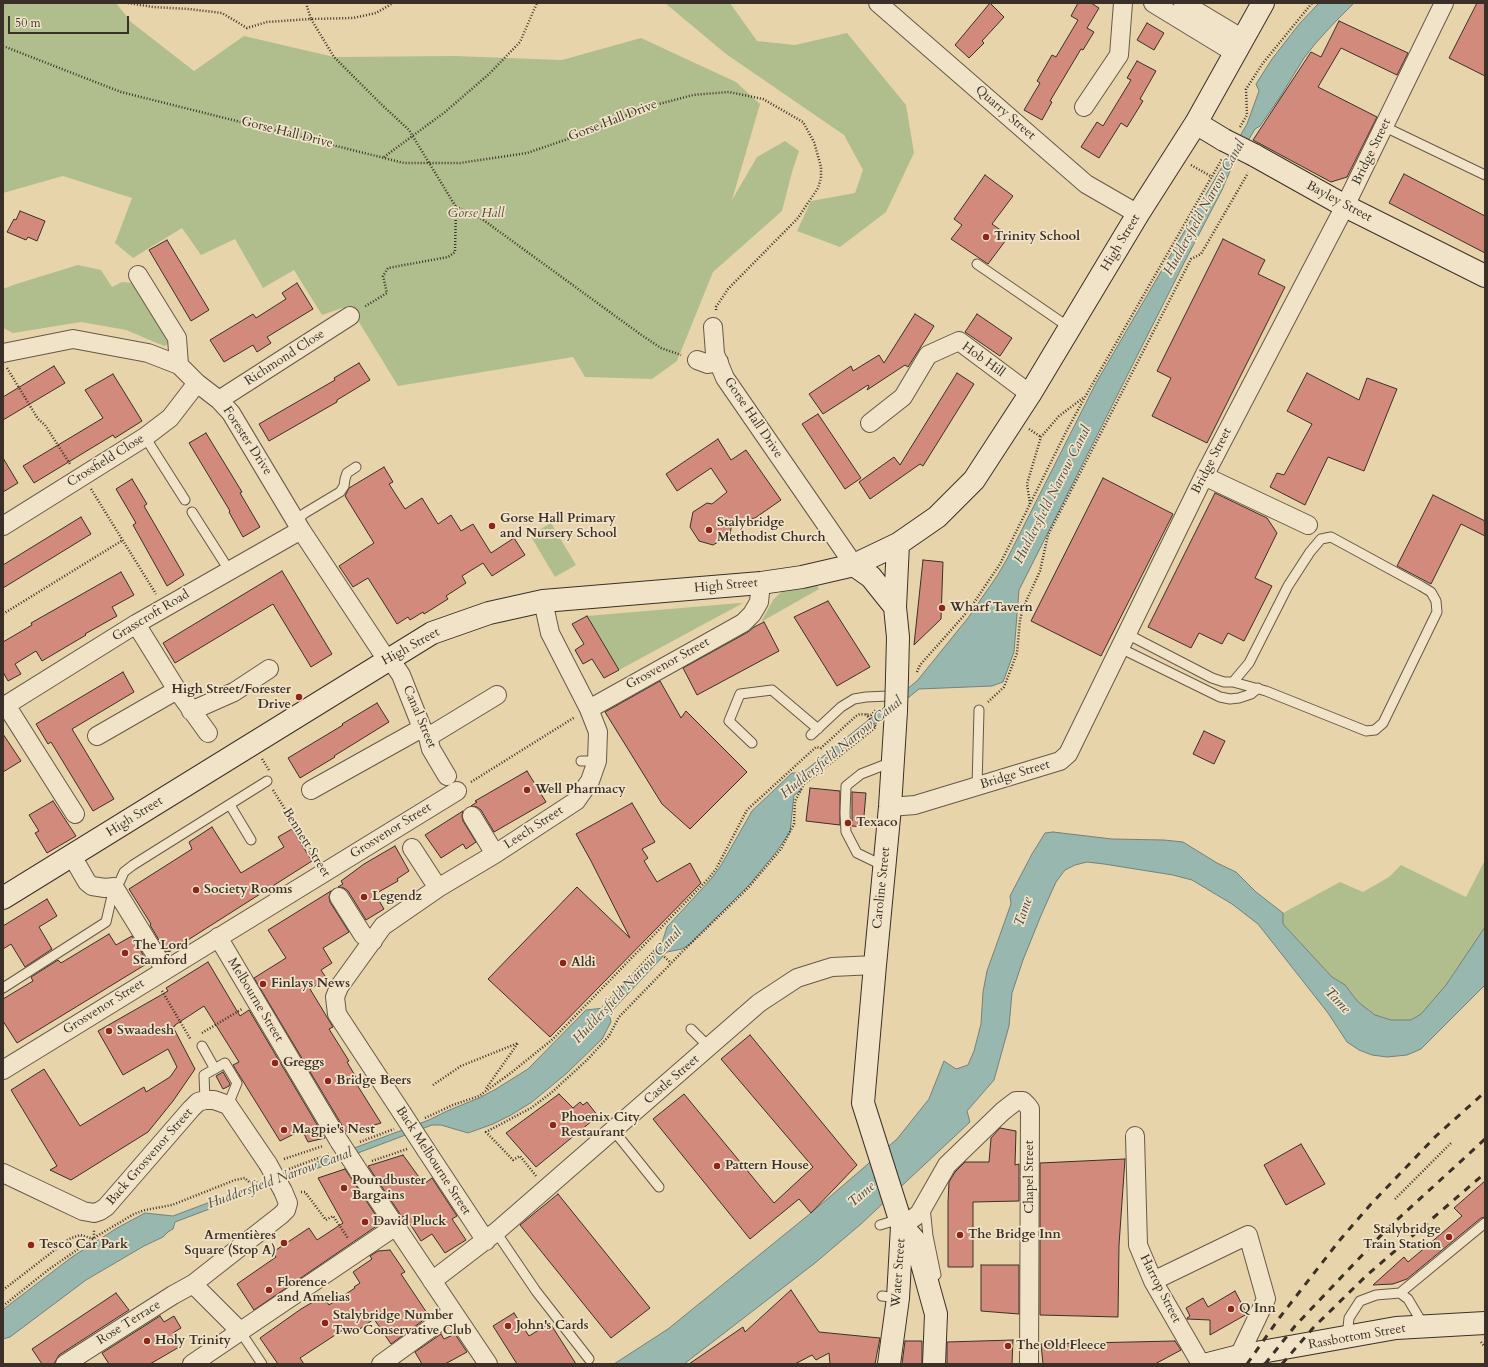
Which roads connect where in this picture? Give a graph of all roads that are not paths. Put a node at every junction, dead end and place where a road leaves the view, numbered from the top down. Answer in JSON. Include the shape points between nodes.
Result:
{"nodes":[{"id":1,"x":878,"y":3,"type":"edge"},
{"id":2,"x":1123,"y":3,"type":"edge"},
{"id":3,"x":1153,"y":3,"type":"edge"},
{"id":4,"x":1183,"y":3,"type":"edge"},
{"id":5,"x":1263,"y":3,"type":"edge"},
{"id":6,"x":1444,"y":3,"type":"edge"},
{"id":7,"x":1239,"y":46,"type":"junction"},
{"id":8,"x":1084,"y":107,"type":"dead end"},
{"id":9,"x":1196,"y":123,"type":"junction"},
{"id":10,"x":1384,"y":127,"type":"junction"},
{"id":11,"x":1485,"y":176,"type":"edge"},
{"id":12,"x":1345,"y":206,"type":"junction"},
{"id":13,"x":1138,"y":214,"type":"junction"},
{"id":14,"x":977,"y":264,"type":"dead end"},
{"id":15,"x":138,"y":275,"type":"dead end"},
{"id":16,"x":1485,"y":276,"type":"edge"},
{"id":17,"x":350,"y":316,"type":"road end"},
{"id":18,"x":713,"y":327,"type":"road end"},
{"id":19,"x":1070,"y":328,"type":"junction"},
{"id":20,"x":5,"y":360,"type":"edge"},
{"id":21,"x":697,"y":360,"type":"road end"},
{"id":22,"x":719,"y":362,"type":"junction"},
{"id":23,"x":179,"y":365,"type":"junction"},
{"id":24,"x":197,"y":383,"type":"junction"},
{"id":25,"x":1030,"y":394,"type":"junction"},
{"id":26,"x":219,"y":400,"type":"junction"},
{"id":27,"x":870,"y":423,"type":"dead end"},
{"id":28,"x":145,"y":437,"type":"junction"},
{"id":29,"x":356,"y":467,"type":"dead end"},
{"id":30,"x":1204,"y":476,"type":"junction"},
{"id":31,"x":185,"y":500,"type":"dead end"},
{"id":32,"x":192,"y":512,"type":"dead end"},
{"id":33,"x":298,"y":525,"type":"junction"},
{"id":34,"x":1308,"y":525,"type":"dead end"},
{"id":35,"x":3,"y":526,"type":"edge"},
{"id":36,"x":898,"y":544,"type":"junction"},
{"id":37,"x":854,"y":565,"type":"junction"},
{"id":38,"x":229,"y":570,"type":"junction"},
{"id":39,"x":761,"y":583,"type":"junction"},
{"id":40,"x":543,"y":601,"type":"junction"},
{"id":41,"x":895,"y":607,"type":"junction"},
{"id":42,"x":136,"y":624,"type":"junction"},
{"id":43,"x":1123,"y":641,"type":"junction"},
{"id":44,"x":389,"y":660,"type":"junction"},
{"id":45,"x":269,"y":669,"type":"dead end"},
{"id":46,"x":1233,"y":682,"type":"junction"},
{"id":47,"x":1258,"y":688,"type":"junction"},
{"id":48,"x":177,"y":690,"type":"junction"},
{"id":49,"x":896,"y":693,"type":"junction"},
{"id":50,"x":497,"y":695,"type":"dead end"},
{"id":51,"x":5,"y":706,"type":"edge"},
{"id":52,"x":589,"y":709,"type":"junction"},
{"id":53,"x":978,"y":710,"type":"road end"},
{"id":54,"x":191,"y":711,"type":"junction"},
{"id":55,"x":425,"y":732,"type":"junction"},
{"id":56,"x":208,"y":733,"type":"dead end"},
{"id":57,"x":96,"y":736,"type":"dead end"},
{"id":58,"x":752,"y":743,"type":"dead end"},
{"id":59,"x":893,"y":761,"type":"junction"},
{"id":60,"x":266,"y":781,"type":"road end"},
{"id":61,"x":452,"y":783,"type":"joint"},
{"id":62,"x":977,"y":786,"type":"junction"},
{"id":63,"x":311,"y":790,"type":"dead end"},
{"id":64,"x":230,"y":805,"type":"junction"},
{"id":65,"x":890,"y":807,"type":"junction"},
{"id":66,"x":75,"y":814,"type":"dead end"},
{"id":67,"x":472,"y":816,"type":"dead end"},
{"id":68,"x":251,"y":840,"type":"dead end"},
{"id":69,"x":412,"y":848,"type":"dead end"},
{"id":70,"x":495,"y":854,"type":"junction"},
{"id":71,"x":72,"y":856,"type":"junction"},
{"id":72,"x":884,"y":866,"type":"junction"},
{"id":73,"x":114,"y":887,"type":"junction"},
{"id":74,"x":438,"y":888,"type":"junction"},
{"id":75,"x":339,"y":897,"type":"dead end"},
{"id":76,"x":3,"y":898,"type":"edge"},
{"id":77,"x":218,"y":937,"type":"junction"},
{"id":78,"x":373,"y":941,"type":"junction"},
{"id":79,"x":875,"y":965,"type":"junction"},
{"id":80,"x":159,"y":974,"type":"junction"},
{"id":81,"x":3,"y":988,"type":"edge"},
{"id":82,"x":335,"y":997,"type":"joint"},
{"id":83,"x":691,"y":1028,"type":"dead end"},
{"id":84,"x":202,"y":1046,"type":"dead end"},
{"id":85,"x":709,"y":1048,"type":"junction"},
{"id":86,"x":215,"y":1069,"type":"junction"},
{"id":87,"x":3,"y":1070,"type":"edge"},
{"id":88,"x":205,"y":1100,"type":"junction"},
{"id":89,"x":228,"y":1105,"type":"junction"},
{"id":90,"x":1030,"y":1109,"type":"joint"},
{"id":91,"x":614,"y":1131,"type":"junction"},
{"id":92,"x":1134,"y":1136,"type":"dead end"},
{"id":93,"x":3,"y":1173,"type":"edge"},
{"id":94,"x":659,"y":1187,"type":"dead end"},
{"id":95,"x":925,"y":1203,"type":"junction"},
{"id":96,"x":894,"y":1217,"type":"junction"},
{"id":97,"x":1485,"y":1223,"type":"edge"},
{"id":98,"x":396,"y":1226,"type":"junction"},
{"id":99,"x":491,"y":1236,"type":"junction"},
{"id":100,"x":432,"y":1281,"type":"junction"},
{"id":101,"x":1153,"y":1281,"type":"junction"},
{"id":102,"x":193,"y":1284,"type":"junction"},
{"id":103,"x":928,"y":1284,"type":"junction"},
{"id":104,"x":1400,"y":1293,"type":"junction"},
{"id":105,"x":453,"y":1312,"type":"junction"},
{"id":106,"x":1485,"y":1324,"type":"edge"},
{"id":107,"x":1424,"y":1327,"type":"junction"},
{"id":108,"x":240,"y":1331,"type":"junction"},
{"id":109,"x":1347,"y":1337,"type":"junction"},
{"id":110,"x":1239,"y":1356,"type":"junction"},
{"id":111,"x":589,"y":1359,"type":"dead end"},
{"id":112,"x":482,"y":1362,"type":"edge"},
{"id":113,"x":65,"y":1364,"type":"edge"},
{"id":114,"x":192,"y":1364,"type":"edge"},
{"id":115,"x":262,"y":1364,"type":"edge"},
{"id":116,"x":381,"y":1364,"type":"edge"},
{"id":117,"x":889,"y":1364,"type":"edge"},
{"id":118,"x":934,"y":1364,"type":"edge"},
{"id":119,"x":1029,"y":1364,"type":"edge"},
{"id":120,"x":1200,"y":1364,"type":"edge"},
{"id":121,"x":1208,"y":1364,"type":"edge"}],
"edges":[{"from":1,"to":13,"type":"street","name":"Quarry Street","via":[[1086,184]]},
{"from":2,"to":8,"type":"street","via":[[1119,55]]},
{"from":3,"to":7,"type":"street"},
{"from":4,"to":7,"type":"street"},
{"from":5,"to":7,"type":"main road","name":"High Street"},
{"from":6,"to":10,"type":"street","name":"Bridge Street"},
{"from":7,"to":9,"type":"main road","name":"High Street"},
{"from":9,"to":12,"type":"main road","name":"Bayley Street","bridge":true},
{"from":9,"to":13,"type":"main road","name":"High Street"},
{"from":10,"to":11,"type":"lane"},
{"from":10,"to":12,"type":"street","name":"Bridge Street"},
{"from":12,"to":16,"type":"main road","name":"Bayley Street"},
{"from":12,"to":30,"type":"street","name":"Bridge Street"},
{"from":13,"to":19,"type":"main road","name":"High Street"},
{"from":14,"to":19,"type":"lane"},
{"from":15,"to":23,"type":"street","via":[[177,338]]},
{"from":17,"to":26,"type":"street","name":"Richmond Close"},
{"from":18,"to":22,"type":"street","name":"Gorse Hall Drive","via":[[715,354]]},
{"from":19,"to":25,"type":"main road","name":"High Street"},
{"from":20,"to":23,"type":"street","name":"Forester Drive","via":[[73,338],[148,353]]},
{"from":21,"to":22,"type":"street","via":[[708,364]]},
{"from":22,"to":37,"type":"street","name":"Gorse Hall Drive","via":[[725,378]]},
{"from":23,"to":24,"type":"street","name":"Forester Drive"},
{"from":24,"to":26,"type":"street","name":"Forester Drive"},
{"from":24,"to":28,"type":"street","name":"Crossfield Close","via":[[170,418]]},
{"from":25,"to":27,"type":"street","name":"Hob Hill","via":[[960,341],[928,355],[903,397]]},
{"from":25,"to":36,"type":"main road","name":"High Street","via":[[974,480],[937,517]]},
{"from":26,"to":33,"type":"street","name":"Forester Drive","via":[[231,413]]},
{"from":28,"to":31,"type":"lane"},
{"from":28,"to":35,"type":"street","name":"Crossfield Close"},
{"from":29,"to":33,"type":"lane","via":[[348,473],[340,492]]},
{"from":30,"to":34,"type":"street"},
{"from":30,"to":43,"type":"street","name":"Bridge Street"},
{"from":32,"to":38,"type":"lane"},
{"from":33,"to":38,"type":"street","name":"Grasscroft Road"},
{"from":33,"to":44,"type":"street","name":"Forester Drive"},
{"from":36,"to":37,"type":"main road","name":"High Street"},
{"from":36,"to":41,"type":"main road","name":"Caroline Street"},
{"from":37,"to":39,"type":"main road","name":"High Street"},
{"from":37,"to":41,"type":"main road","via":[[871,576]]},
{"from":38,"to":42,"type":"street","name":"Grasscroft Road"},
{"from":39,"to":40,"type":"main road","name":"High Street"},
{"from":39,"to":52,"type":"street","name":"Grosvenor Street","via":[[759,602],[743,623]]},
{"from":40,"to":44,"type":"main road","name":"High Street","via":[[489,613],[432,633]]},
{"from":40,"to":52,"type":"street","name":"Leech Street","via":[[550,633]]},
{"from":41,"to":49,"type":"main road","name":"Caroline Street","via":[[898,638]]},
{"from":42,"to":48,"type":"street"},
{"from":42,"to":51,"type":"street","name":"Grasscroft Road"},
{"from":43,"to":46,"type":"lane","via":[[1212,678]]},
{"from":43,"to":47,"type":"lane","via":[[1220,697],[1239,698],[1251,694]]},
{"from":43,"to":62,"type":"street","name":"Bridge Street","via":[[1068,754],[1060,761]]},
{"from":44,"to":55,"type":"street","name":"Canal Street","via":[[401,675]]},
{"from":44,"to":71,"type":"main road","name":"High Street"},
{"from":45,"to":54,"type":"street","via":[[234,692]]},
{"from":46,"to":47,"type":"lane"},
{"from":46,"to":47,"type":"lane","via":[[1249,663],[1288,586],[1321,539],[1331,537],[1431,592],[1436,601],[1437,612],[1418,653],[1383,723],[1375,730],[1366,731]]},
{"from":48,"to":54,"type":"street"},
{"from":48,"to":57,"type":"street"},
{"from":49,"to":58,"type":"lane","via":[[854,700],[841,707],[814,732],[772,690],[740,694],[729,721]]},
{"from":49,"to":59,"type":"main road","name":"Caroline Street"},
{"from":50,"to":55,"type":"street"},
{"from":51,"to":66,"type":"street"},
{"from":52,"to":70,"type":"street","name":"Leech Street","via":[[598,732],[589,761],[590,781],[576,800]]},
{"from":53,"to":62,"type":"lane"},
{"from":54,"to":56,"type":"street"},
{"from":55,"to":61,"type":"street","name":"Canal Street","via":[[431,749]]},
{"from":55,"to":63,"type":"street"},
{"from":59,"to":65,"type":"main road","name":"Caroline Street"},
{"from":59,"to":72,"type":"lane","via":[[861,774],[846,786],[846,832],[857,853]]},
{"from":60,"to":64,"type":"lane"},
{"from":61,"to":77,"type":"street","name":"Grosvenor Street","via":[[324,872]]},
{"from":62,"to":65,"type":"street","name":"Bridge Street","via":[[915,805]]},
{"from":64,"to":68,"type":"lane"},
{"from":64,"to":73,"type":"lane","via":[[133,865],[124,872]]},
{"from":65,"to":72,"type":"main road","name":"Caroline Street"},
{"from":67,"to":70,"type":"street"},
{"from":69,"to":74,"type":"street"},
{"from":70,"to":74,"type":"street","name":"Leech Street"},
{"from":71,"to":73,"type":"street","via":[[92,886]]},
{"from":71,"to":76,"type":"main road","name":"High Street"},
{"from":72,"to":79,"type":"main road","name":"Caroline Street"},
{"from":73,"to":80,"type":"street"},
{"from":73,"to":81,"type":"lane","via":[[106,922]]},
{"from":74,"to":78,"type":"street","name":"Leech Street","via":[[383,926]]},
{"from":75,"to":78,"type":"street","via":[[363,935]]},
{"from":77,"to":80,"type":"street","name":"Grosvenor Street"},
{"from":77,"to":98,"type":"street","name":"Melbourne Street","bridge":true,"via":[[339,1141]]},
{"from":78,"to":82,"type":"street","name":"Leech Street"},
{"from":79,"to":85,"type":"street","name":"Castle Street","via":[[832,966],[797,978],[760,1003]]},
{"from":79,"to":96,"type":"main road","name":"Caroline Street","via":[[863,1102]]},
{"from":80,"to":87,"type":"street","name":"Grosvenor Street"},
{"from":82,"to":99,"type":"street","name":"Back Melbourne Street","bridge":true,"via":[[337,1014],[397,1119],[426,1150]]},
{"from":83,"to":85,"type":"lane"},
{"from":84,"to":86,"type":"lane"},
{"from":85,"to":91,"type":"street","name":"Castle Street"},
{"from":86,"to":88,"type":"lane","via":[[204,1075]]},
{"from":86,"to":89,"type":"lane","via":[[225,1063],[237,1083]]},
{"from":88,"to":89,"type":"street","name":"Back Grosvenor Street"},
{"from":88,"to":93,"type":"street","name":"Back Grosvenor Street","via":[[198,1102],[191,1109],[100,1211],[83,1211]]},
{"from":89,"to":102,"type":"street","bridge":true,"via":[[268,1164],[288,1203],[286,1210]]},
{"from":90,"to":95,"type":"street","name":"Water Street","via":[[1023,1101],[1016,1101],[1002,1111],[947,1166]]},
{"from":90,"to":119,"type":"street","name":"Chapel Street"},
{"from":91,"to":94,"type":"lane"},
{"from":91,"to":99,"type":"street","name":"Castle Street"},
{"from":92,"to":101,"type":"street","name":"Harrop Street","via":[[1138,1245]]},
{"from":95,"to":96,"type":"street","name":"Water Street","via":[[919,1214]]},
{"from":95,"to":103,"type":"lane","via":[[936,1276]]},
{"from":96,"to":103,"type":"main road","via":[[916,1242]]},
{"from":96,"to":117,"type":"main road","name":"Water Street"},
{"from":97,"to":104,"type":"lane"},
{"from":98,"to":100,"type":"street","name":"Melbourne Street"},
{"from":98,"to":108,"type":"street"},
{"from":99,"to":100,"type":"street","name":"Castle Street"},
{"from":99,"to":111,"type":"lane","name":"Back Melbourne Street"},
{"from":100,"to":105,"type":"street","name":"Melbourne Street"},
{"from":101,"to":110,"type":"street","via":[[1248,1235],[1266,1299]]},
{"from":101,"to":120,"type":"street","name":"Harrop Street"},
{"from":102,"to":108,"type":"street"},
{"from":102,"to":113,"type":"street","name":"Rose Terrace"},
{"from":103,"to":118,"type":"main road","via":[[936,1314]]},
{"from":104,"to":107,"type":"lane","via":[[1408,1299]]},
{"from":104,"to":109,"type":"lane","via":[[1376,1295],[1360,1301],[1349,1318]]},
{"from":105,"to":112,"type":"street","name":"Melbourne Street"},
{"from":105,"to":116,"type":"street"},
{"from":106,"to":107,"type":"main road","name":"Rassbottom Street"},
{"from":107,"to":109,"type":"main road","name":"Rassbottom Street","via":[[1396,1328]]},
{"from":108,"to":114,"type":"street"},
{"from":108,"to":115,"type":"lane"},
{"from":109,"to":110,"type":"main road","name":"Rassbottom Street"},
{"from":110,"to":121,"type":"main road","name":"Rassbottom Street"}]}
